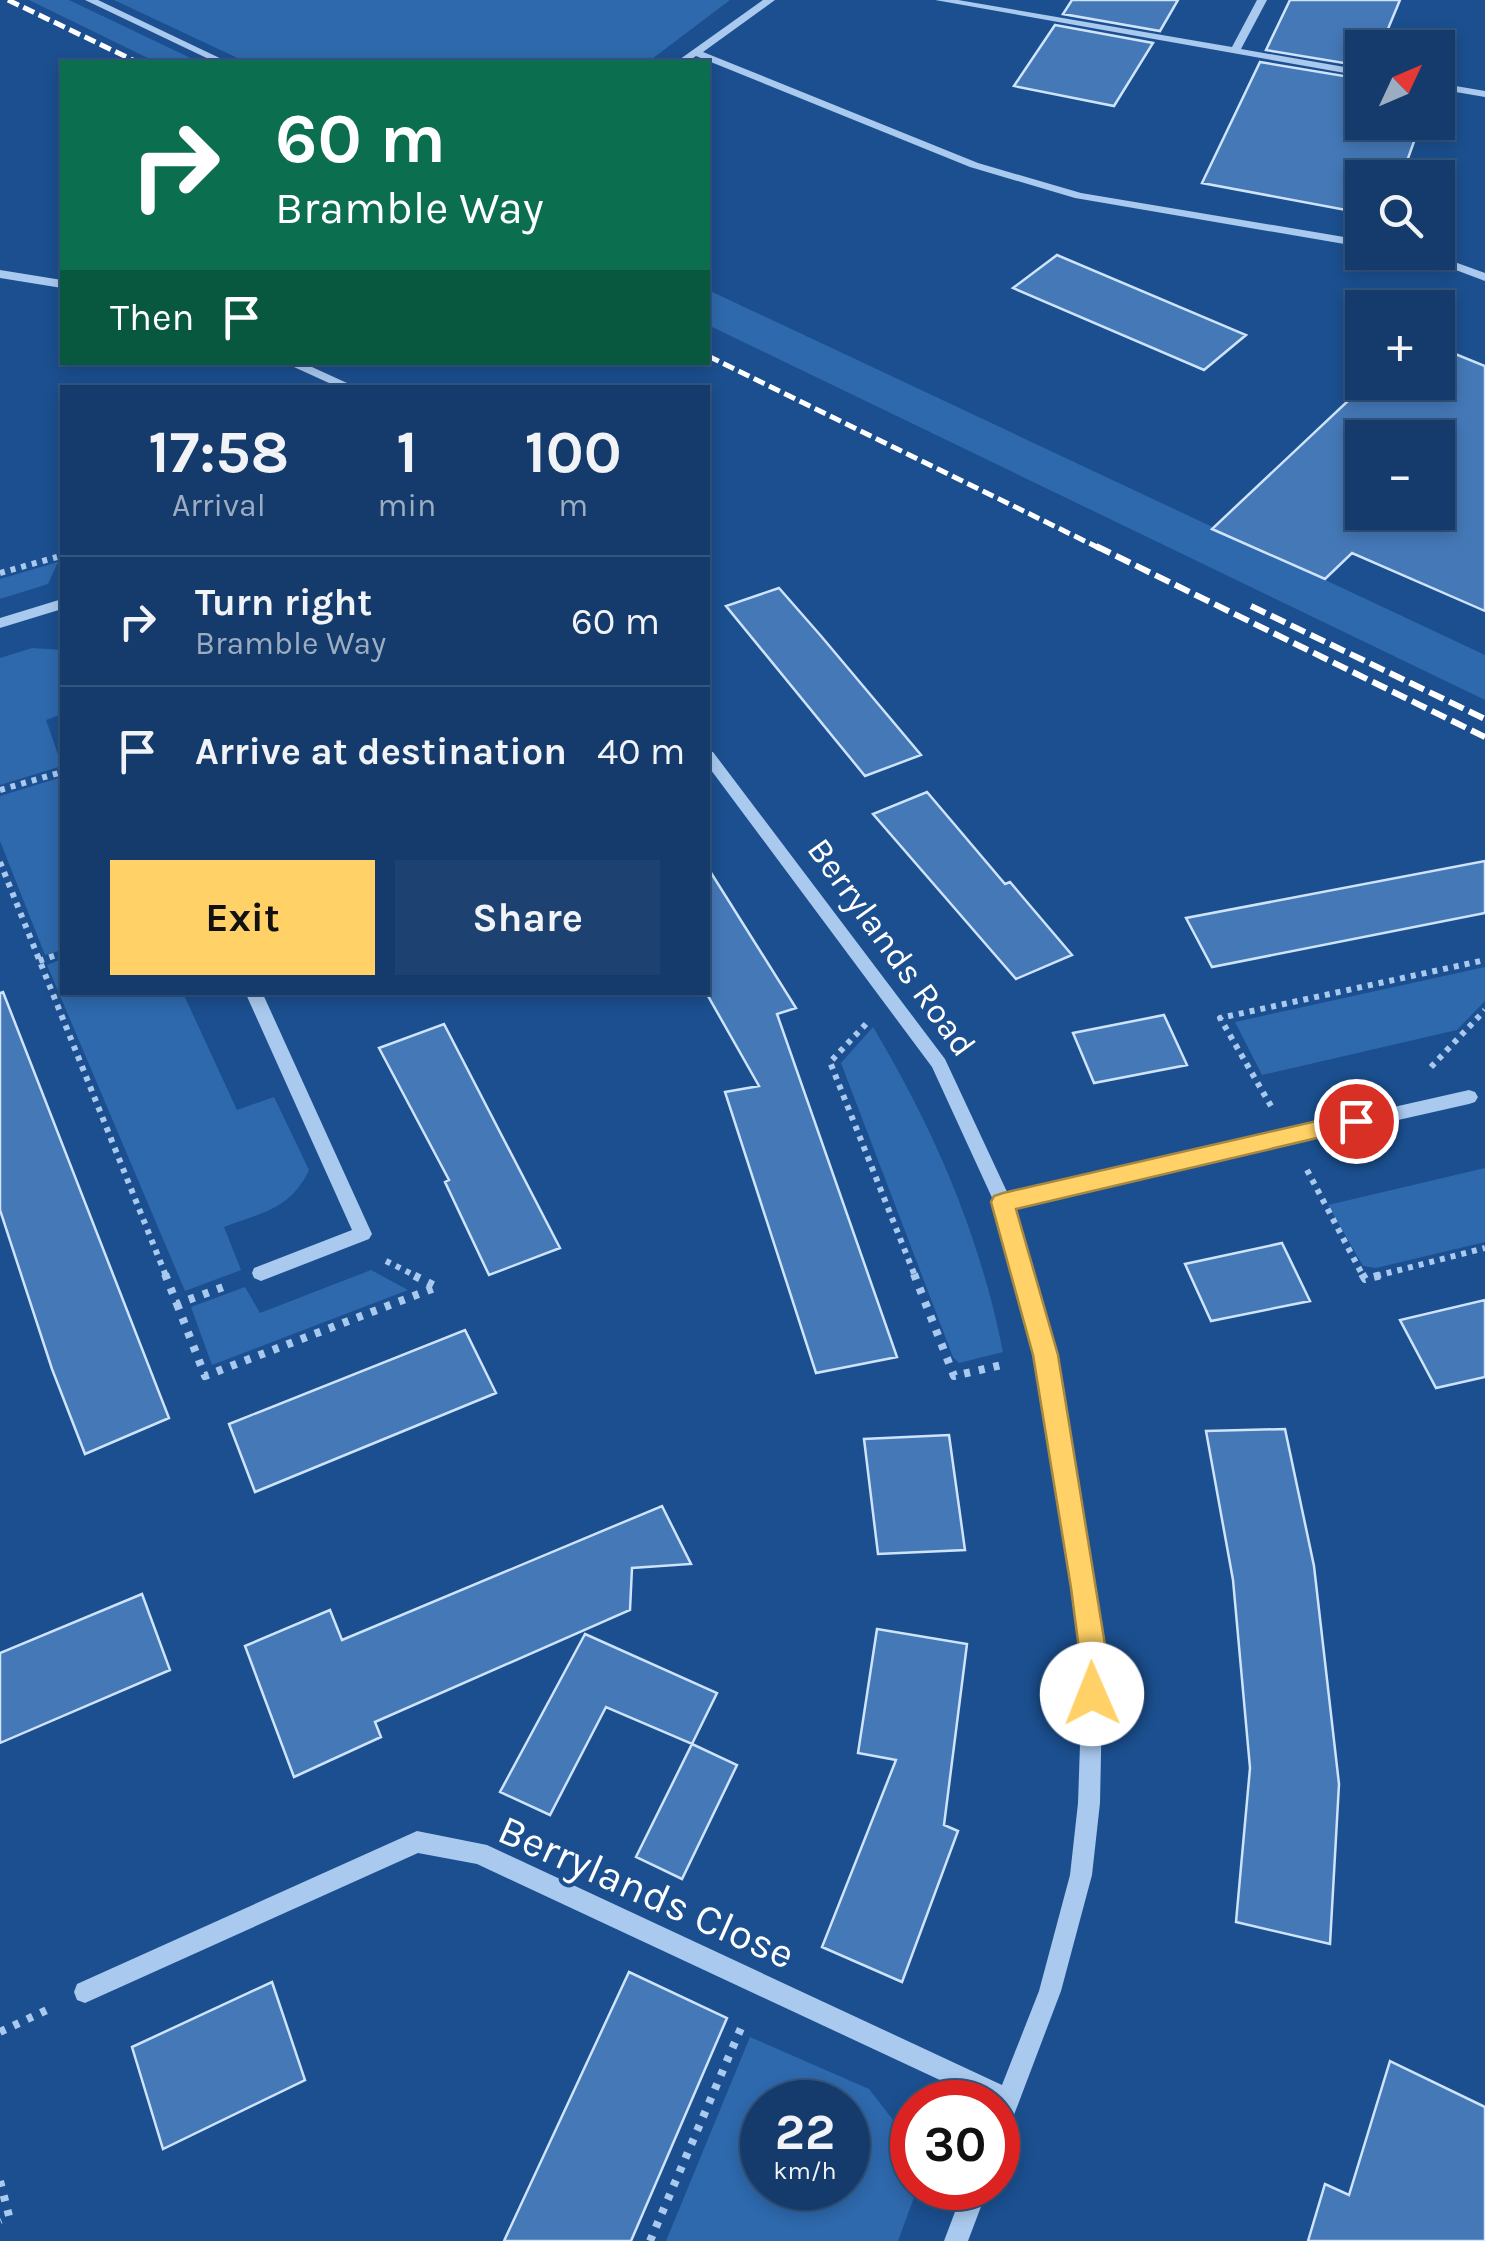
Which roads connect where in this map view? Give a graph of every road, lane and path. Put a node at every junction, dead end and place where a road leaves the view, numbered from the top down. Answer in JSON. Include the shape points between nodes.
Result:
{"nodes":[{"id":1,"x":90,"y":0,"type":"edge"},
{"id":2,"x":770,"y":0,"type":"edge"},
{"id":3,"x":940,"y":0,"type":"edge"},
{"id":4,"x":1262,"y":0,"type":"edge"},
{"id":5,"x":1236,"y":51,"type":"junction"},
{"id":6,"x":697,"y":53,"type":"junction"},
{"id":7,"x":219,"y":60,"type":"edge"},
{"id":8,"x":684,"y":60,"type":"edge"},
{"id":9,"x":1345,"y":70,"type":"edge"},
{"id":10,"x":1455,"y":89,"type":"edge"},
{"id":11,"x":1485,"y":94,"type":"edge"},
{"id":12,"x":1345,"y":241,"type":"edge"},
{"id":13,"x":1455,"y":266,"type":"edge"},
{"id":14,"x":0,"y":274,"type":"edge"},
{"id":15,"x":1485,"y":277,"type":"edge"},
{"id":16,"x":60,"y":284,"type":"edge"},
{"id":17,"x":296,"y":365,"type":"edge"},
{"id":18,"x":345,"y":385,"type":"edge"},
{"id":19,"x":57,"y":557,"type":"dead end"},
{"id":20,"x":0,"y":574,"type":"edge"},
{"id":21,"x":60,"y":605,"type":"edge"},
{"id":22,"x":0,"y":624,"type":"edge"},
{"id":23,"x":710,"y":759,"type":"edge"},
{"id":24,"x":60,"y":773,"type":"edge"},
{"id":25,"x":0,"y":790,"type":"edge"},
{"id":26,"x":0,"y":862,"type":"edge"},
{"id":27,"x":60,"y":954,"type":"edge"},
{"id":28,"x":1485,"y":960,"type":"edge"},
{"id":29,"x":39,"y":961,"type":"junction"},
{"id":30,"x":254,"y":995,"type":"edge"},
{"id":31,"x":890,"y":998,"type":"junction"},
{"id":32,"x":1485,"y":1010,"type":"edge"},
{"id":33,"x":1462,"y":1098,"type":"joint"},
{"id":34,"x":1289,"y":1136,"type":"junction"},
{"id":35,"x":1003,"y":1202,"type":"junction"},
{"id":36,"x":346,"y":1240,"type":"junction"},
{"id":37,"x":1485,"y":1248,"type":"edge"},
{"id":38,"x":261,"y":1273,"type":"joint"},
{"id":39,"x":177,"y":1304,"type":"junction"},
{"id":40,"x":1046,"y":1355,"type":"junction"},
{"id":41,"x":760,"y":1984,"type":"junction"},
{"id":42,"x":86,"y":1992,"type":"joint"},
{"id":43,"x":0,"y":2032,"type":"edge"},
{"id":44,"x":965,"y":2080,"type":"edge"},
{"id":45,"x":1016,"y":2080,"type":"edge"},
{"id":46,"x":0,"y":2181,"type":"edge"},
{"id":47,"x":968,"y":2210,"type":"edge"},
{"id":48,"x":0,"y":2220,"type":"edge"},
{"id":49,"x":650,"y":2241,"type":"edge"},
{"id":50,"x":956,"y":2241,"type":"edge"}],
"edges":[{"from":1,"to":7,"type":"street"},
{"from":2,"to":6,"type":"street"},
{"from":3,"to":5,"type":"street"},
{"from":4,"to":5,"type":"street"},
{"from":5,"to":9,"type":"street"},
{"from":6,"to":8,"type":"street"},
{"from":6,"to":12,"type":"street","via":[[974,165],[1062,191]]},
{"from":10,"to":11,"type":"street"},
{"from":13,"to":15,"type":"street"},
{"from":14,"to":16,"type":"street"},
{"from":17,"to":18,"type":"street"},
{"from":19,"to":20,"type":"path"},
{"from":21,"to":22,"type":"street"},
{"from":23,"to":31,"type":"street","name":"Berrylands Road"},
{"from":24,"to":25,"type":"path"},
{"from":26,"to":29,"type":"path"},
{"from":27,"to":29,"type":"path"},
{"from":28,"to":34,"type":"path","via":[[1220,1018]]},
{"from":29,"to":39,"type":"path"},
{"from":30,"to":36,"type":"street","via":[[363,1234]]},
{"from":31,"to":35,"type":"street","name":"Berrylands Road","via":[[939,1064]]},
{"from":31,"to":40,"type":"path","via":[[830,1062],[954,1376]]},
{"from":32,"to":33,"type":"path","via":[[1430,1068]]},
{"from":33,"to":34,"type":"street"},
{"from":34,"to":35,"type":"street"},
{"from":34,"to":37,"type":"path","via":[[1365,1278]]},
{"from":35,"to":40,"type":"street","name":"Berrylands Road"},
{"from":36,"to":38,"type":"street"},
{"from":36,"to":39,"type":"path","via":[[438,1287],[205,1376]]},
{"from":38,"to":39,"type":"path"},
{"from":40,"to":45,"type":"street","name":"Berrylands Road","via":[[1094,1657],[1089,1803],[1081,1876],[1050,1991]]},
{"from":41,"to":42,"type":"street","name":"Berrylands Close","via":[[480,1852],[417,1842]]},
{"from":41,"to":44,"type":"street","name":"Berrylands Close"},
{"from":41,"to":49,"type":"path"},
{"from":42,"to":43,"type":"path"},
{"from":46,"to":48,"type":"path","via":[[9,2216]]},
{"from":47,"to":50,"type":"street"}]}
